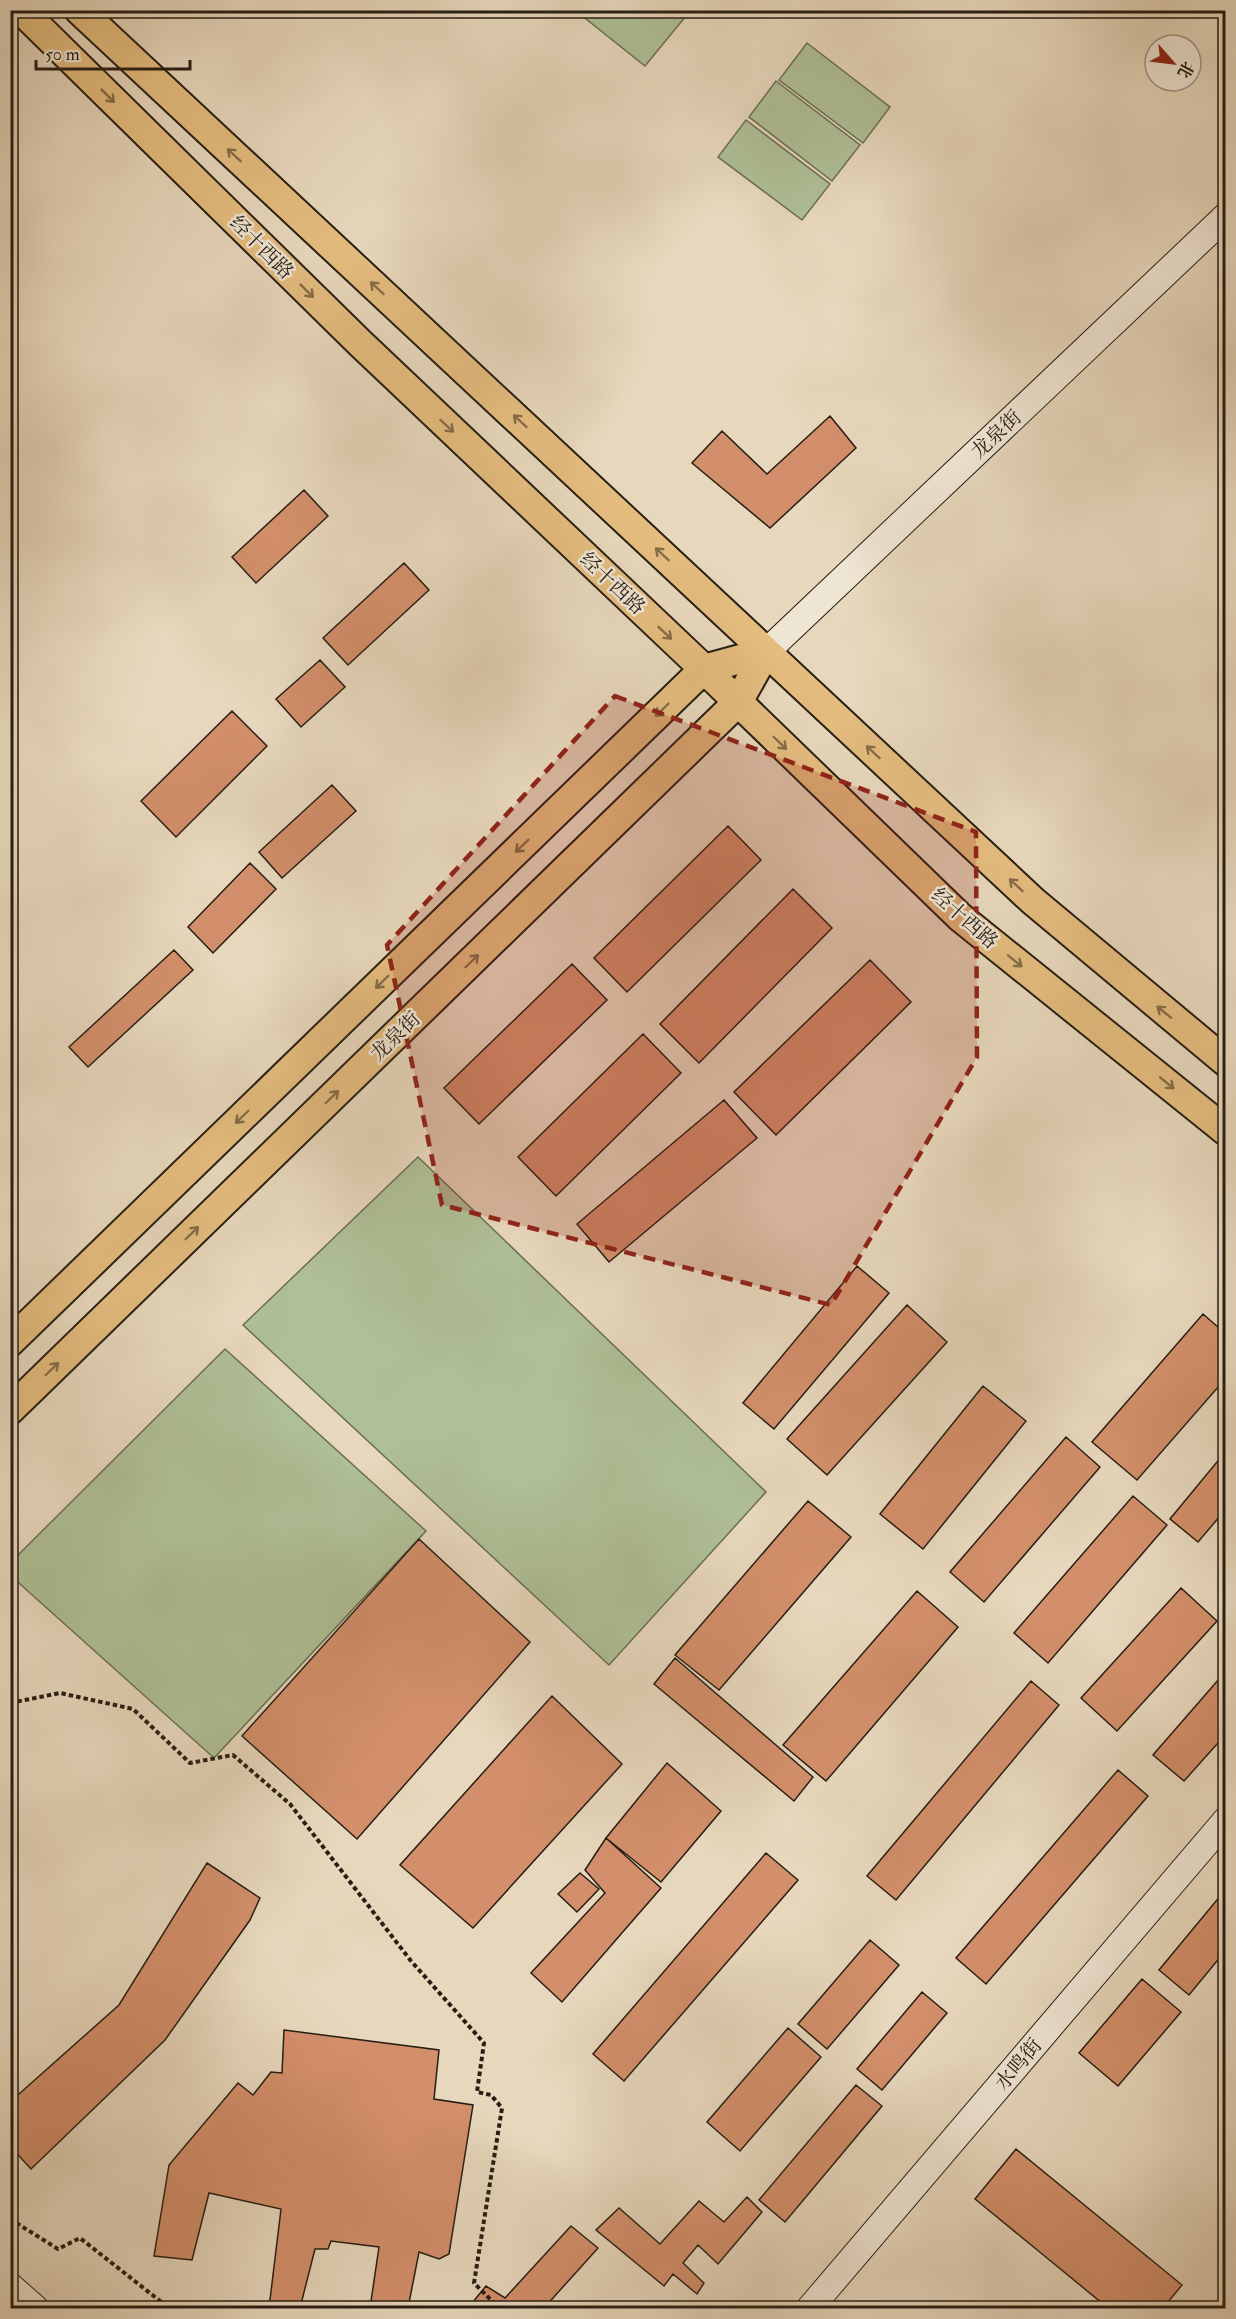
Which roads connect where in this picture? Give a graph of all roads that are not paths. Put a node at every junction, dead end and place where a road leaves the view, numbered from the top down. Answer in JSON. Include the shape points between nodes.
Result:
{"nodes":[{"id":1,"x":21,"y":10,"type":"edge"},
{"id":2,"x":79,"y":10,"type":"edge"},
{"id":3,"x":1226,"y":216,"type":"edge"},
{"id":4,"x":766,"y":652,"type":"junction"},
{"id":5,"x":704,"y":669,"type":"junction"},
{"id":6,"x":738,"y":702,"type":"junction"},
{"id":7,"x":1226,"y":1062,"type":"edge"},
{"id":8,"x":1226,"y":1131,"type":"edge"},
{"id":9,"x":10,"y":1342,"type":"edge"},
{"id":10,"x":10,"y":1410,"type":"edge"},
{"id":11,"x":1226,"y":1820,"type":"edge"},
{"id":12,"x":10,"y":2286,"type":"edge"},
{"id":13,"x":35,"y":2308,"type":"edge"},
{"id":14,"x":810,"y":2308,"type":"edge"}],
"edges":[{"from":1,"to":5,"type":"main road","name":"经十西路","one_way":true,"via":[[351,335]]},
{"from":4,"to":2,"type":"main road","one_way":true},
{"from":3,"to":4,"type":"main road","name":"龙泉街"},
{"from":4,"to":5,"type":"main road","name":"龙泉街"},
{"from":4,"to":6,"type":"main road","name":"龙泉街"},
{"from":7,"to":4,"type":"main road","one_way":true,"via":[[1033,902]]},
{"from":5,"to":6,"type":"main road","name":"经十西路"},
{"from":5,"to":9,"type":"main road","name":"龙泉街","one_way":true},
{"from":6,"to":8,"type":"main road","name":"经十西路","one_way":true,"via":[[960,916]]},
{"from":10,"to":6,"type":"main road","name":"龙泉街","one_way":true},
{"from":11,"to":14,"type":"main road","name":"水鸣街"},
{"from":12,"to":13,"type":"main road"}]}
